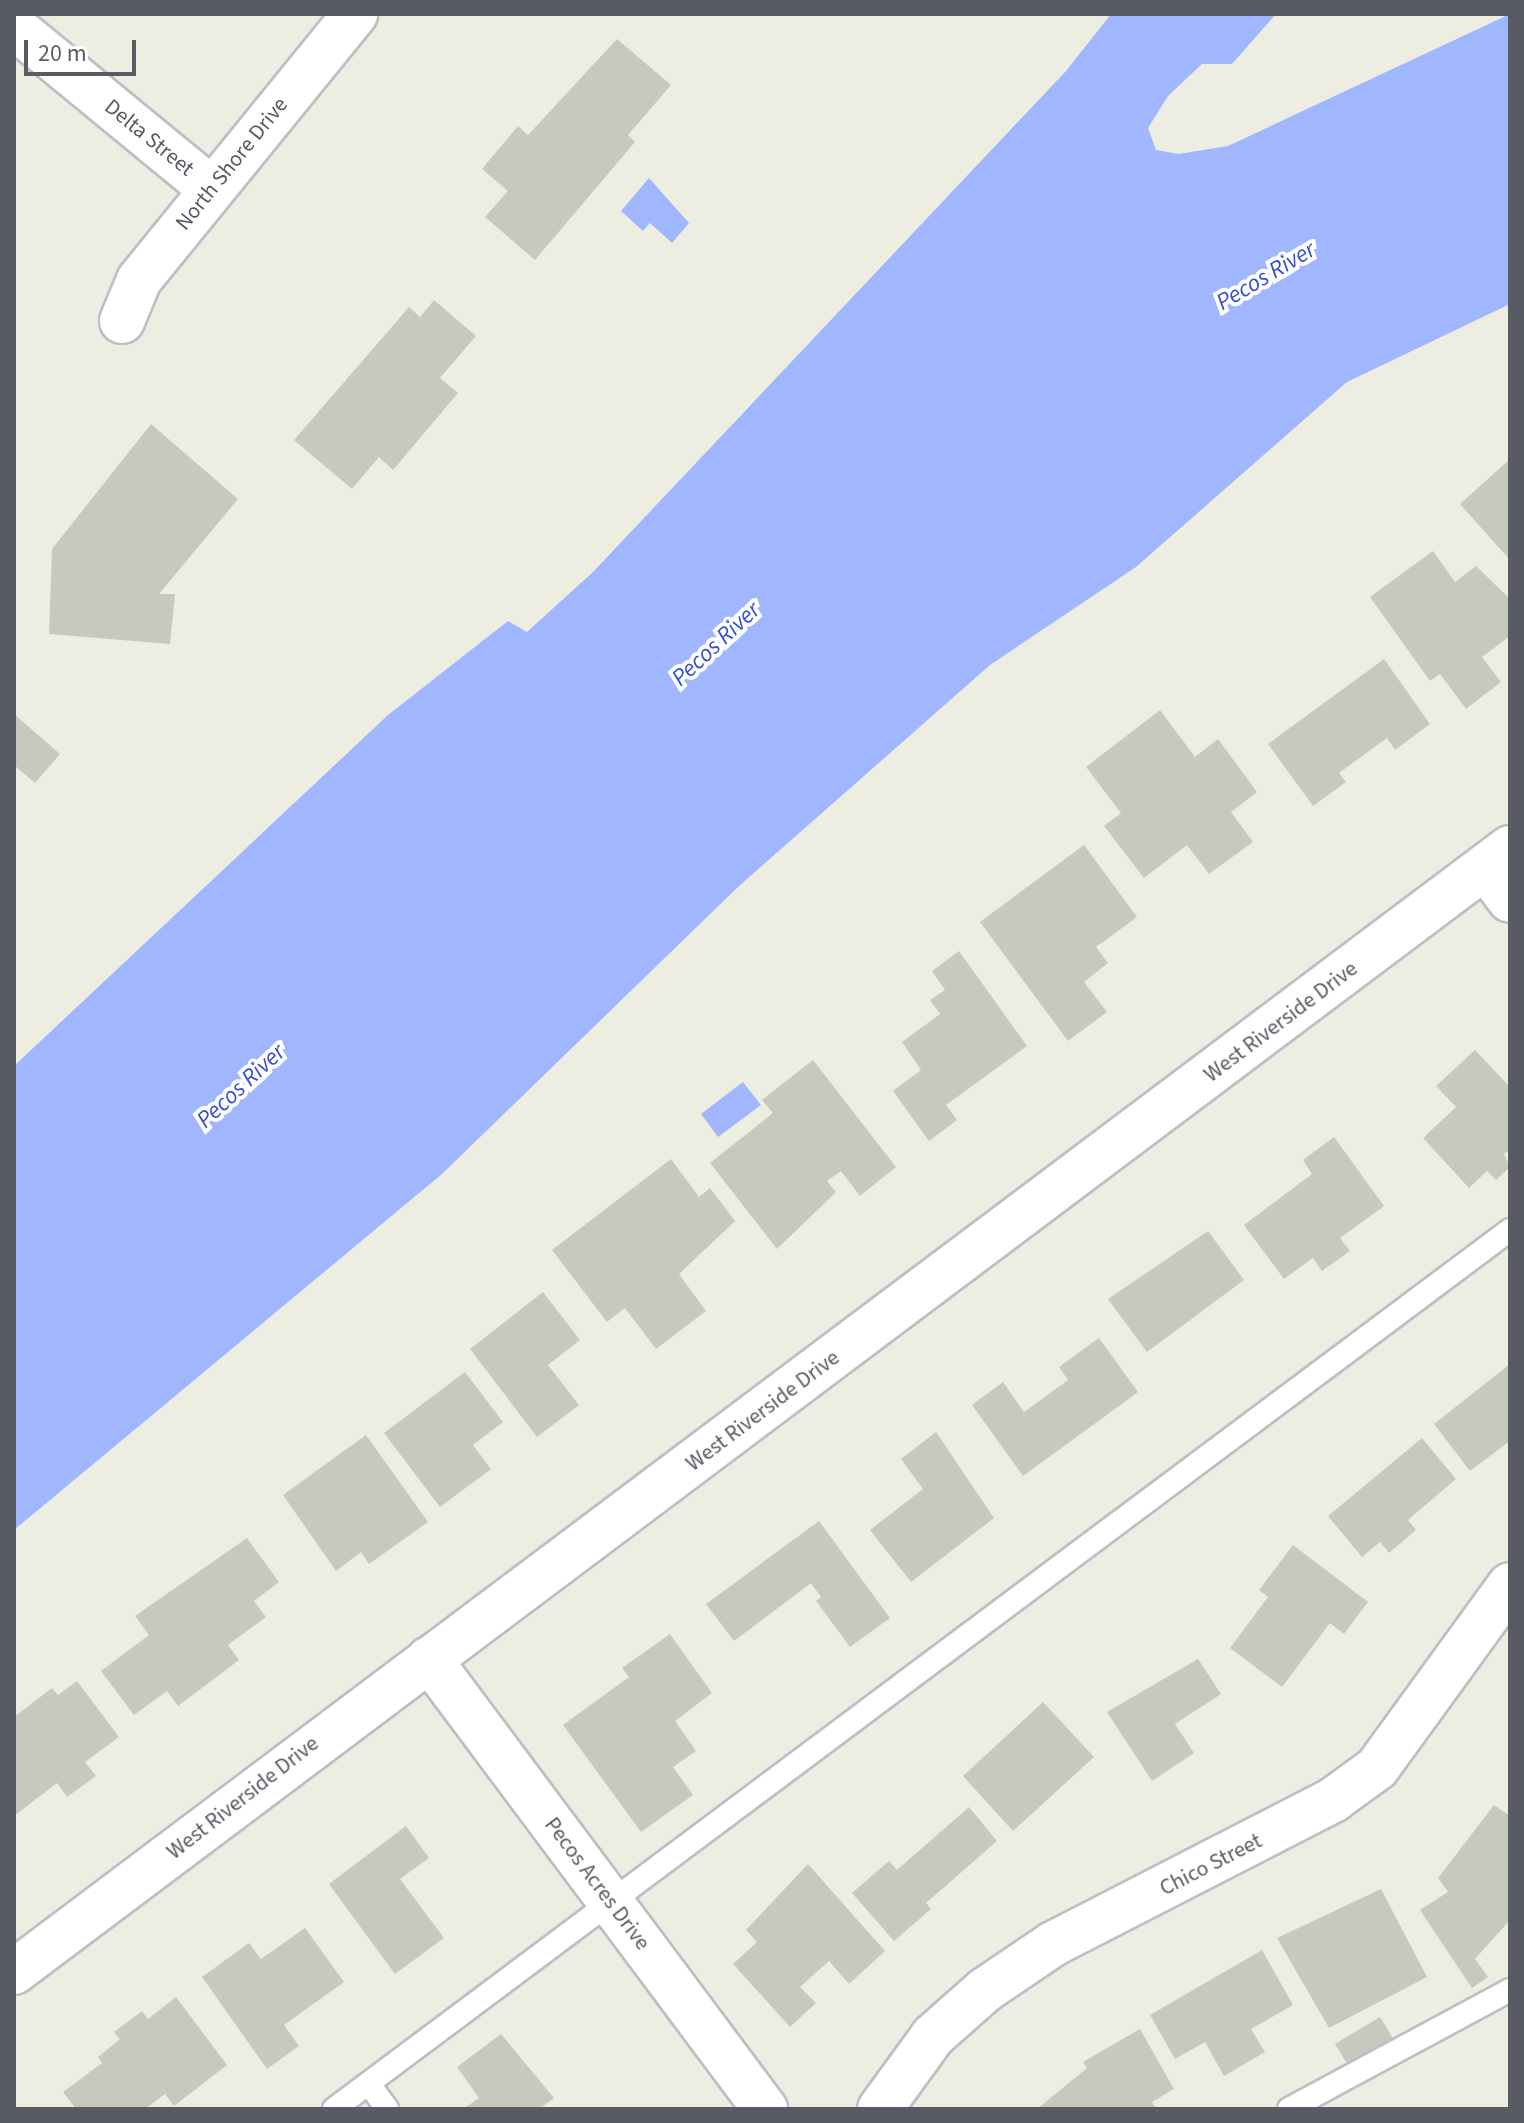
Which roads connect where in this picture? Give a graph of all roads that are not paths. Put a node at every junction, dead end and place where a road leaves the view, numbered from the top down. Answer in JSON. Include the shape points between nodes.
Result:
{"nodes":[{"id":1,"x":355,"y":14,"type":"edge"},
{"id":2,"x":14,"y":27,"type":"edge"},
{"id":3,"x":210,"y":188,"type":"junction"},
{"id":4,"x":122,"y":321,"type":"dead end"},
{"id":5,"x":1502,"y":871,"type":"edge"},
{"id":6,"x":1510,"y":1230,"type":"edge"},
{"id":7,"x":1510,"y":1585,"type":"edge"},
{"id":8,"x":429,"y":1659,"type":"junction"},
{"id":9,"x":613,"y":1906,"type":"junction"},
{"id":10,"x":14,"y":1972,"type":"edge"},
{"id":11,"x":1510,"y":1990,"type":"edge"},
{"id":12,"x":369,"y":2084,"type":"junction"},
{"id":13,"x":334,"y":2109,"type":"edge"},
{"id":14,"x":387,"y":2109,"type":"edge"},
{"id":15,"x":765,"y":2109,"type":"edge"},
{"id":16,"x":880,"y":2109,"type":"edge"},
{"id":17,"x":1289,"y":2109,"type":"edge"}],
"edges":[{"from":1,"to":3,"type":"street","name":"North Shore Drive"},
{"from":2,"to":3,"type":"street","name":"Delta Street"},
{"from":3,"to":4,"type":"street","name":"North Shore Drive","via":[[139,280]]},
{"from":5,"to":8,"type":"street","name":"West Riverside Drive"},
{"from":6,"to":9,"type":"lane"},
{"from":7,"to":16,"type":"street","name":"Chico Street","via":[[1377,1768],[1333,1800],[1053,1944],[933,2036]]},
{"from":8,"to":9,"type":"street","name":"Pecos Acres Drive"},
{"from":8,"to":10,"type":"street","name":"West Riverside Drive"},
{"from":9,"to":12,"type":"lane"},
{"from":9,"to":15,"type":"street","name":"Pecos Acres Drive"},
{"from":11,"to":17,"type":"lane"},
{"from":12,"to":13,"type":"lane"},
{"from":12,"to":14,"type":"lane"}]}
